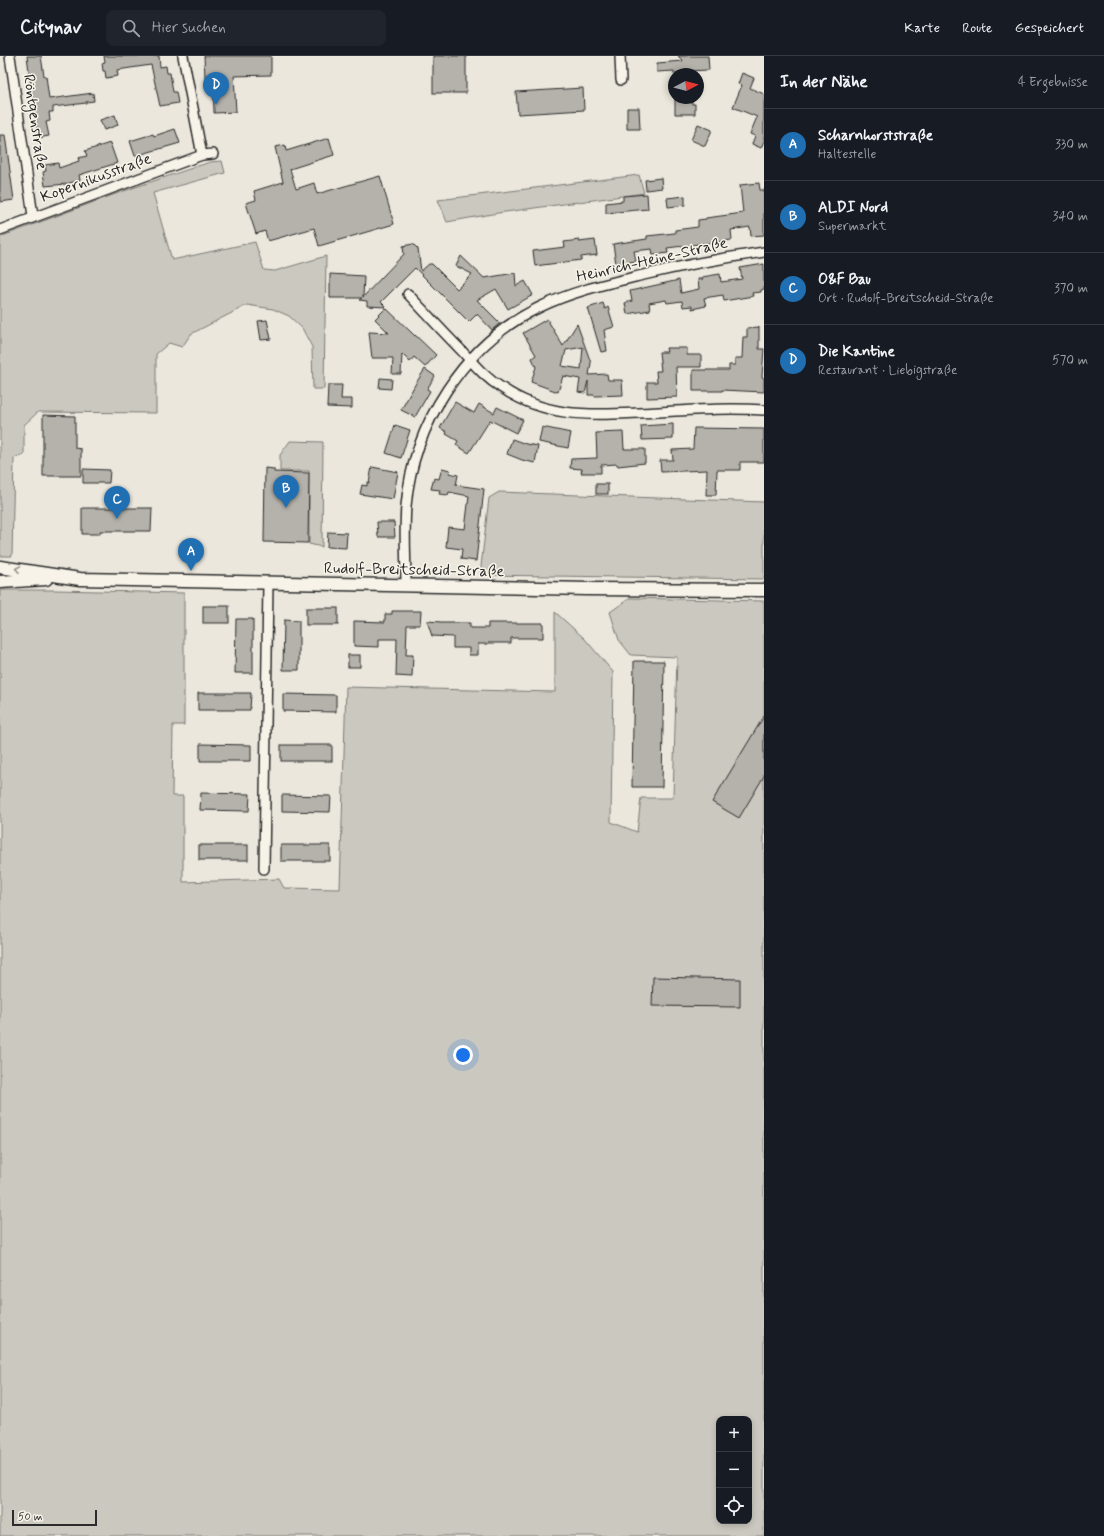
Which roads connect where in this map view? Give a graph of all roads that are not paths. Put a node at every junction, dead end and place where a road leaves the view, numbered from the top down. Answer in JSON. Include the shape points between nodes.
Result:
{"nodes":[{"id":1,"x":10,"y":56,"type":"edge"},
{"id":2,"x":183,"y":56,"type":"edge"},
{"id":3,"x":620,"y":56,"type":"edge"},
{"id":4,"x":621,"y":80,"type":"dead end"},
{"id":5,"x":213,"y":154,"type":"dead end"},
{"id":6,"x":202,"y":155,"type":"junction"},
{"id":7,"x":33,"y":216,"type":"junction"},
{"id":8,"x":0,"y":230,"type":"edge"},
{"id":9,"x":764,"y":252,"type":"edge"},
{"id":10,"x":408,"y":294,"type":"dead end"},
{"id":11,"x":470,"y":360,"type":"junction"},
{"id":12,"x":764,"y":410,"type":"edge"},
{"id":13,"x":0,"y":567,"type":"edge"},
{"id":14,"x":63,"y":577,"type":"junction"},
{"id":15,"x":0,"y":582,"type":"edge"},
{"id":16,"x":268,"y":584,"type":"junction"},
{"id":17,"x":406,"y":585,"type":"junction"},
{"id":18,"x":764,"y":590,"type":"edge"},
{"id":19,"x":264,"y":869,"type":"dead end"}],
"edges":[{"from":1,"to":7,"type":"street","name":"Röntgenstraße"},
{"from":2,"to":6,"type":"street"},
{"from":3,"to":4,"type":"street"},
{"from":5,"to":6,"type":"street","name":"Kopernikusstraße"},
{"from":6,"to":7,"type":"street","name":"Kopernikusstraße"},
{"from":7,"to":8,"type":"street","name":"Kopernikusstraße"},
{"from":9,"to":11,"type":"street","name":"Heinrich-Heine-Straße","via":[[678,266],[571,294],[537,308],[509,326]]},
{"from":10,"to":11,"type":"street"},
{"from":11,"to":12,"type":"street","via":[[481,372],[508,392],[536,406],[564,412],[596,415]]},
{"from":11,"to":17,"type":"street","name":"Heinrich-Heine-Straße","via":[[434,411],[413,466],[406,507]]},
{"from":14,"to":13,"type":"street","name":"Rudolf-Breitscheid-Straße","one_way":true},
{"from":14,"to":15,"type":"street","name":"Rudolf-Breitscheid-Straße"},
{"from":14,"to":16,"type":"street","name":"Rudolf-Breitscheid-Straße"},
{"from":16,"to":17,"type":"street","name":"Rudolf-Breitscheid-Straße"},
{"from":16,"to":19,"type":"street"},
{"from":17,"to":18,"type":"street","name":"Rudolf-Breitscheid-Straße"}]}
